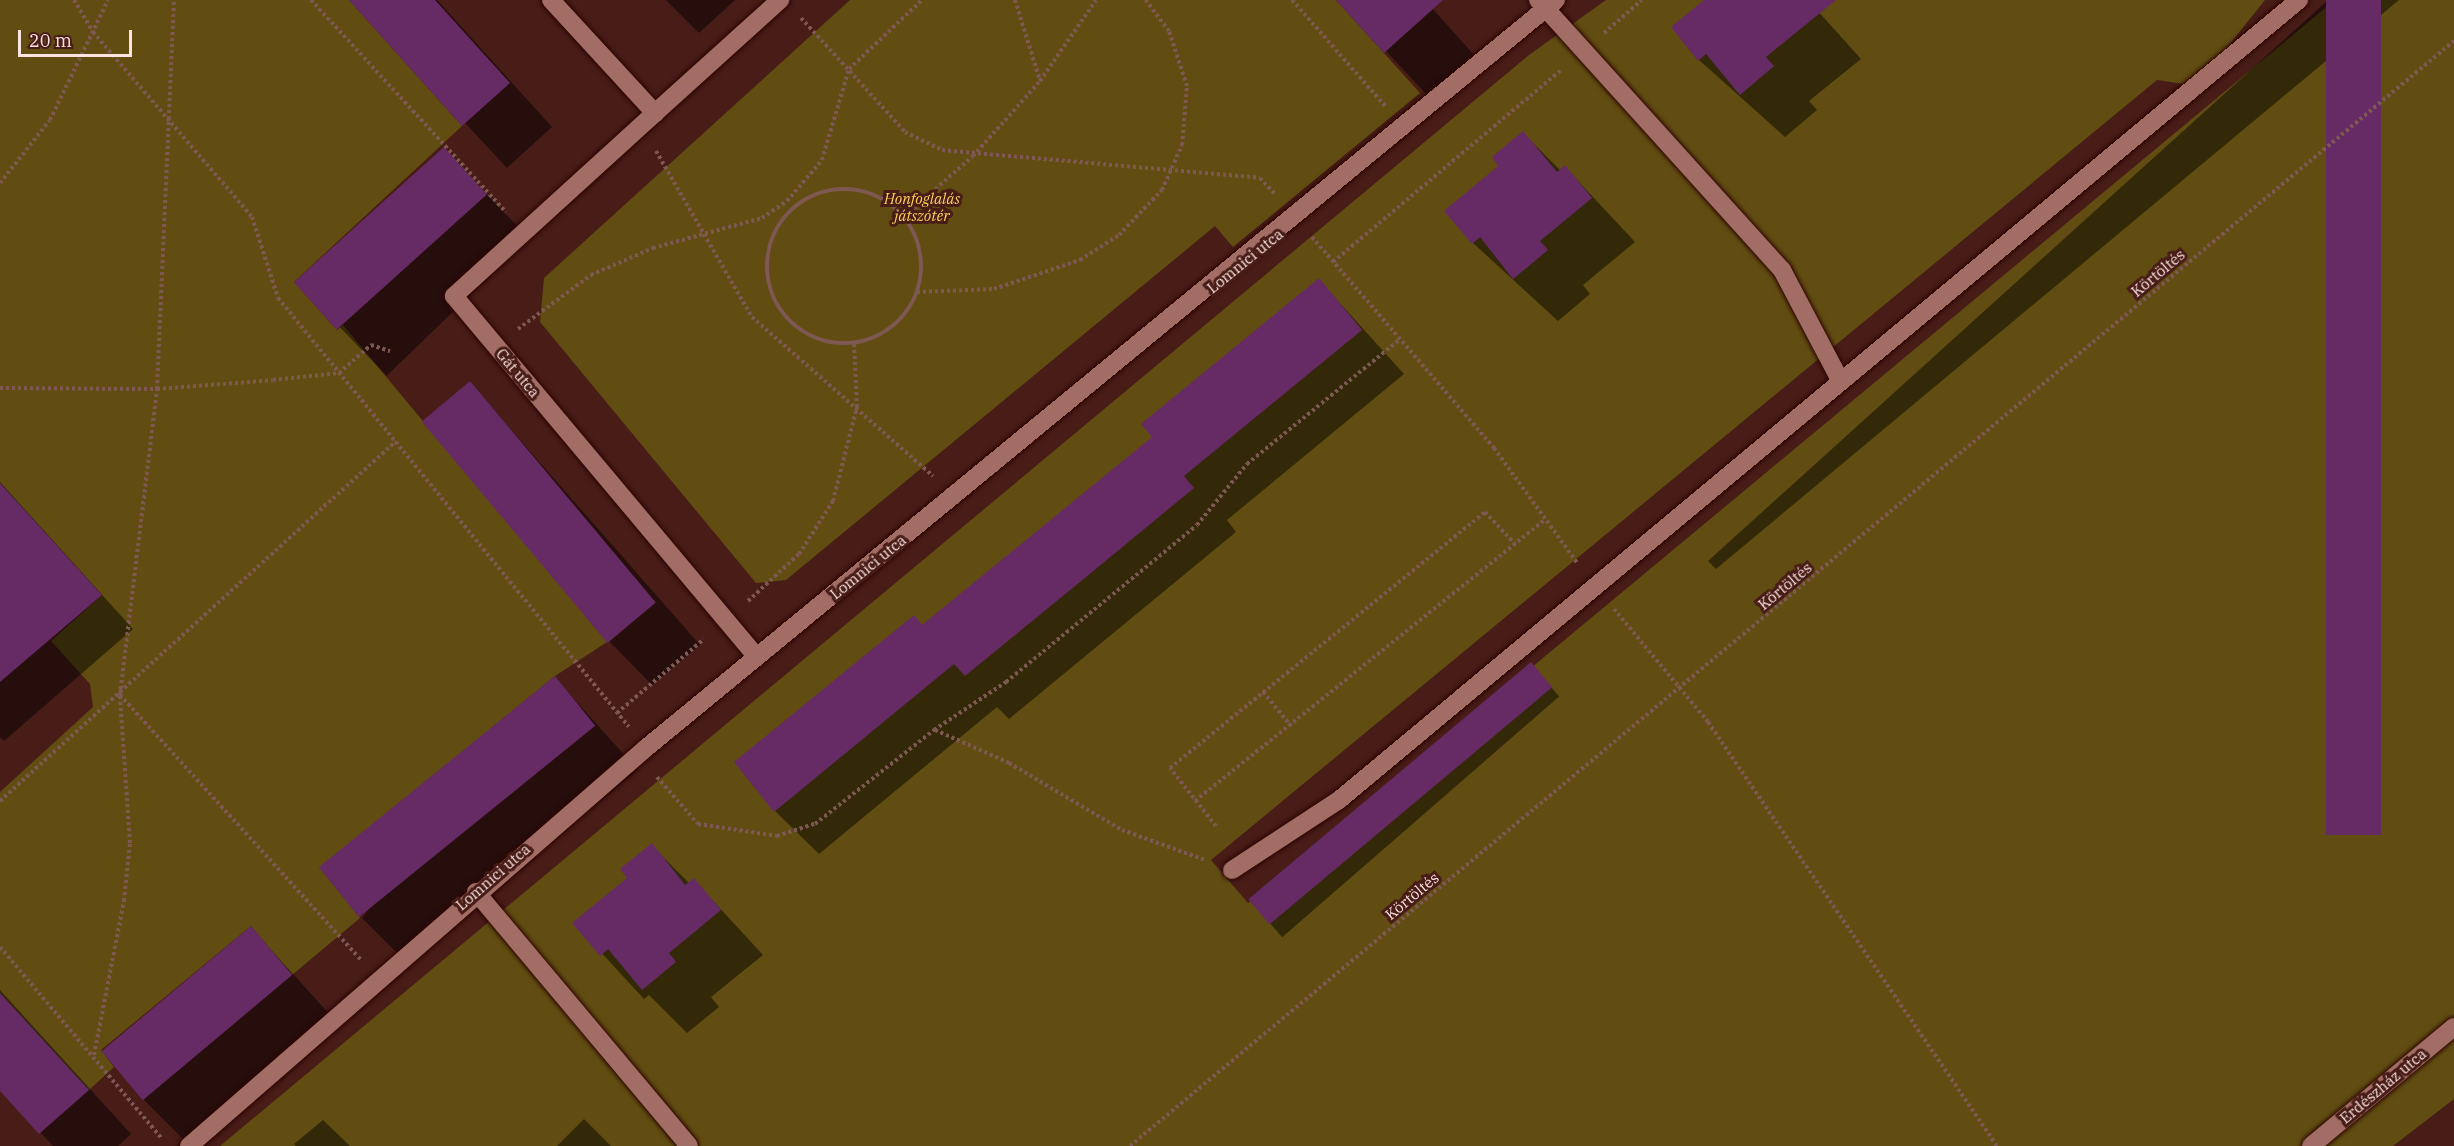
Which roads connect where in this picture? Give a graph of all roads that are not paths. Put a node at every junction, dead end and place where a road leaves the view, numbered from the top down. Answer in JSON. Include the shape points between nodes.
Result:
{"nodes":[{"id":1,"x":551,"y":0,"type":"edge"},
{"id":2,"x":2300,"y":0,"type":"edge"},
{"id":3,"x":1546,"y":2,"type":"edge"},
{"id":4,"x":786,"y":4,"type":"edge"},
{"id":5,"x":655,"y":113,"type":"junction"},
{"id":6,"x":1839,"y":378,"type":"junction"},
{"id":7,"x":757,"y":657,"type":"junction"},
{"id":8,"x":1232,"y":870,"type":"road end"},
{"id":9,"x":476,"y":892,"type":"junction"},
{"id":10,"x":2454,"y":1027,"type":"edge"},
{"id":11,"x":189,"y":1146,"type":"edge"},
{"id":12,"x":689,"y":1146,"type":"edge"},
{"id":13,"x":2311,"y":1146,"type":"edge"}],
"edges":[{"from":1,"to":5,"type":"street"},
{"from":2,"to":6,"type":"street"},
{"from":3,"to":6,"type":"street","via":[[1584,51],[1782,270]]},
{"from":3,"to":7,"type":"street","name":"Lomnici utca","via":[[1297,218]]},
{"from":4,"to":5,"type":"street","name":"Gát utca"},
{"from":5,"to":7,"type":"street","name":"Gát utca","via":[[454,296]]},
{"from":6,"to":8,"type":"street","via":[[1596,588],[1339,800]]},
{"from":7,"to":9,"type":"street","name":"Lomnici utca"},
{"from":9,"to":11,"type":"street","name":"Lomnici utca"},
{"from":9,"to":12,"type":"street"},
{"from":10,"to":13,"type":"street","name":"Erdészház utca"}]}
